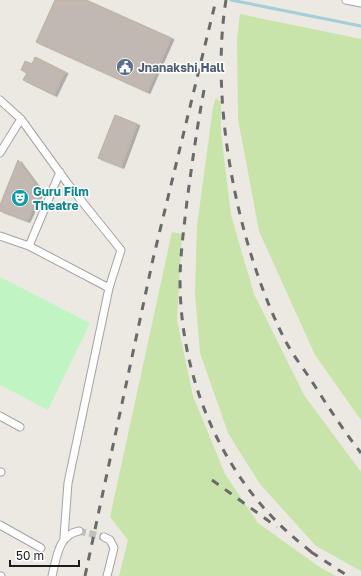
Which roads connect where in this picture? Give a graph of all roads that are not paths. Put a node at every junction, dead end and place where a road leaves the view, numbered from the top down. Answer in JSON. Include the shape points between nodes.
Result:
{"nodes":[{"id":1,"x":346,"y":0,"type":"edge"},
{"id":2,"x":361,"y":3,"type":"edge"},
{"id":3,"x":0,"y":100,"type":"edge"},
{"id":4,"x":21,"y":119,"type":"junction"},
{"id":5,"x":0,"y":153,"type":"edge"},
{"id":6,"x":60,"y":172,"type":"junction"},
{"id":7,"x":0,"y":236,"type":"edge"},
{"id":8,"x":29,"y":246,"type":"junction"},
{"id":9,"x":109,"y":288,"type":"junction"},
{"id":10,"x":0,"y":416,"type":"edge"},
{"id":11,"x":20,"y":427,"type":"dead end"},
{"id":12,"x":0,"y":525,"type":"edge"},
{"id":13,"x":79,"y":531,"type":"tunnel mouth"},
{"id":14,"x":64,"y":537,"type":"junction"},
{"id":15,"x":104,"y":537,"type":"dead end"},
{"id":16,"x":41,"y":548,"type":"dead end"},
{"id":17,"x":52,"y":576,"type":"edge"},
{"id":18,"x":107,"y":576,"type":"edge"}],
"edges":[{"from":1,"to":2,"type":"street"},
{"from":3,"to":4,"type":"street"},
{"from":4,"to":5,"type":"street"},
{"from":4,"to":6,"type":"street"},
{"from":6,"to":8,"type":"street"},
{"from":6,"to":9,"type":"street","via":[[121,250]]},
{"from":7,"to":8,"type":"street"},
{"from":8,"to":9,"type":"street"},
{"from":9,"to":14,"type":"street","via":[[68,483]]},
{"from":10,"to":11,"type":"street"},
{"from":12,"to":16,"type":"street"},
{"from":13,"to":14,"type":"street","via":[[71,532]]},
{"from":14,"to":17,"type":"street"},
{"from":15,"to":18,"type":"street","via":[[110,540],[114,548]]}]}
